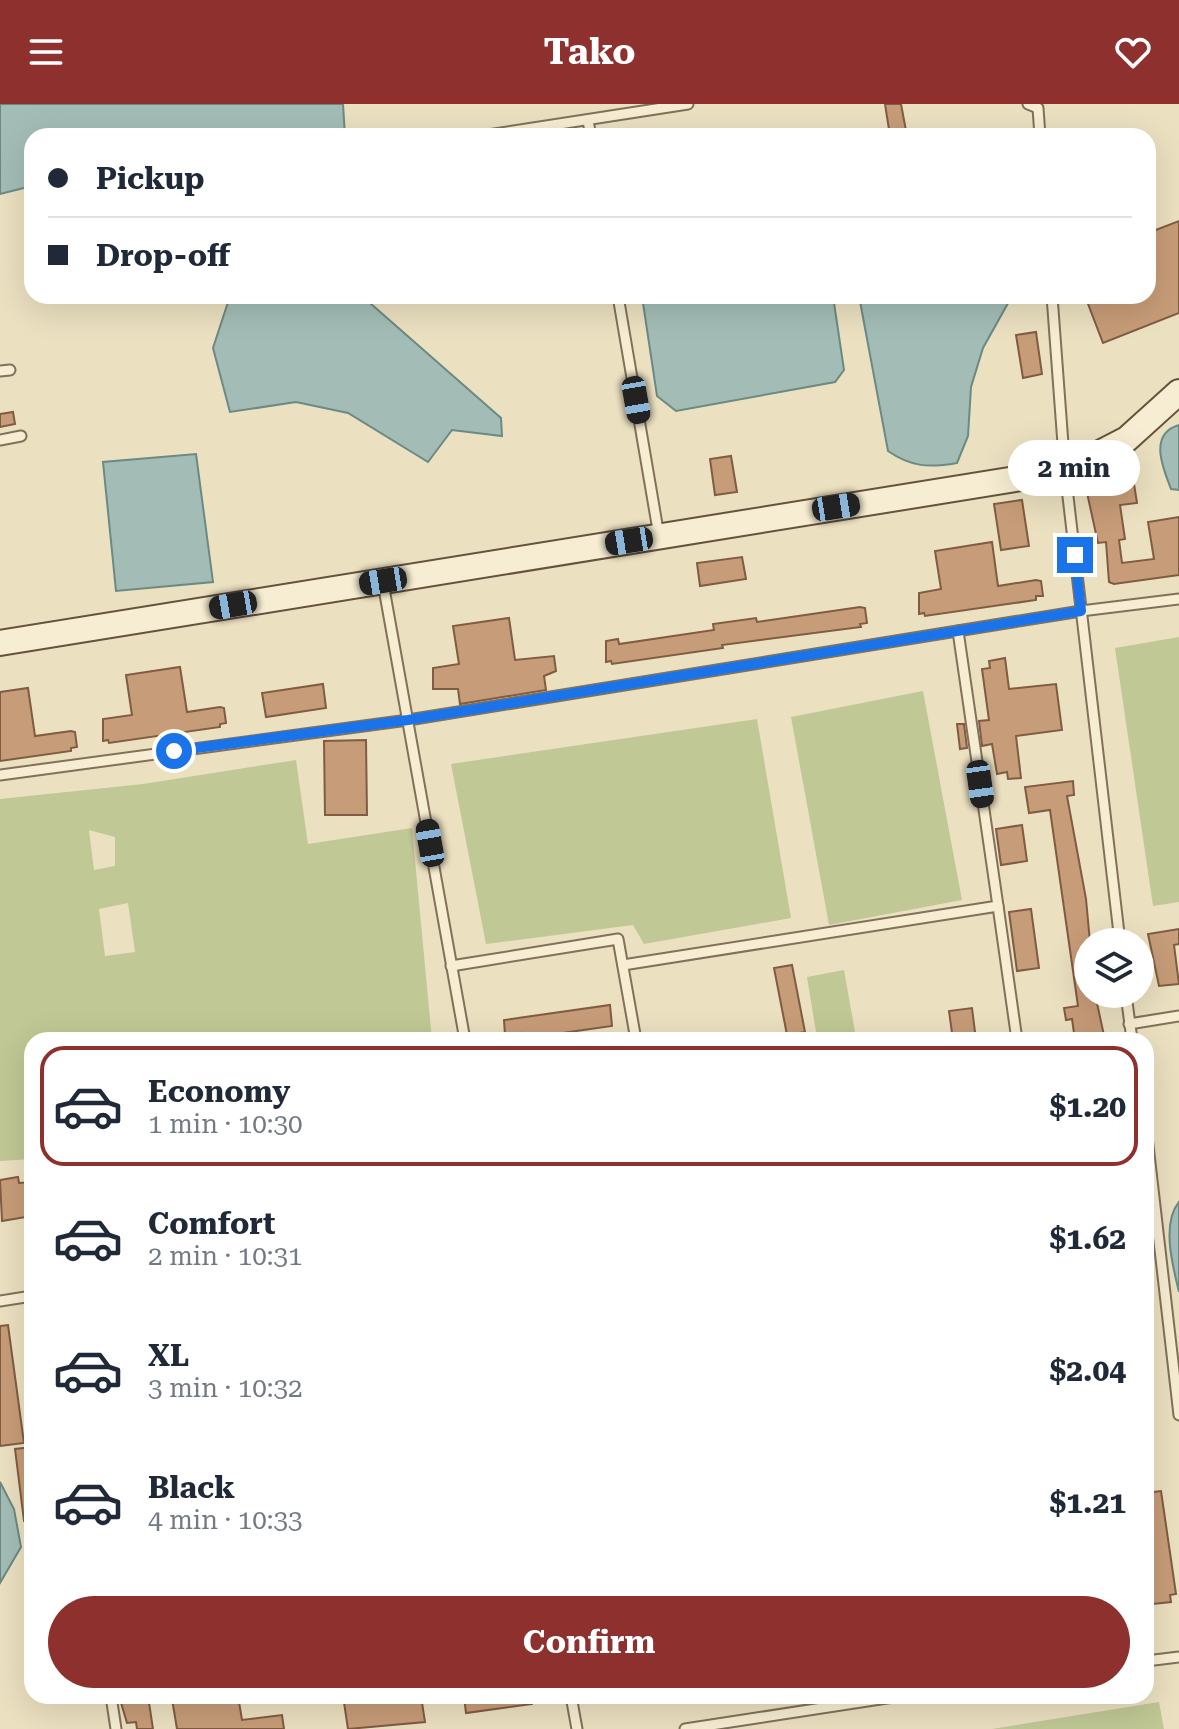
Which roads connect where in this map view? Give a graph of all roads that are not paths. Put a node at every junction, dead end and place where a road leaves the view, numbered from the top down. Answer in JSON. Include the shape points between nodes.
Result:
{"nodes":[{"id":1,"x":688,"y":104,"type":"edge"},
{"id":2,"x":1028,"y":104,"type":"edge"},
{"id":3,"x":588,"y":121,"type":"junction"},
{"id":4,"x":538,"y":128,"type":"edge"},
{"id":5,"x":589,"y":128,"type":"edge"},
{"id":6,"x":1039,"y":128,"type":"edge"},
{"id":7,"x":619,"y":304,"type":"edge"},
{"id":8,"x":1053,"y":304,"type":"edge"},
{"id":9,"x":1179,"y":392,"type":"edge"},
{"id":10,"x":21,"y":436,"type":"dead end"},
{"id":11,"x":0,"y":440,"type":"edge"},
{"id":12,"x":1065,"y":471,"type":"junction"},
{"id":13,"x":659,"y":536,"type":"junction"},
{"id":14,"x":383,"y":581,"type":"junction"},
{"id":15,"x":1179,"y":599,"type":"edge"},
{"id":16,"x":1081,"y":611,"type":"junction"},
{"id":17,"x":958,"y":631,"type":"junction"},
{"id":18,"x":0,"y":643,"type":"edge"},
{"id":19,"x":408,"y":720,"type":"junction"},
{"id":20,"x":0,"y":775,"type":"edge"},
{"id":21,"x":998,"y":906,"type":"junction"},
{"id":22,"x":1118,"y":928,"type":"edge"},
{"id":23,"x":623,"y":965,"type":"junction"},
{"id":24,"x":451,"y":966,"type":"junction"},
{"id":25,"x":1127,"y":1008,"type":"edge"},
{"id":26,"x":1179,"y":1016,"type":"edge"},
{"id":27,"x":1129,"y":1024,"type":"junction"},
{"id":28,"x":463,"y":1032,"type":"edge"},
{"id":29,"x":635,"y":1032,"type":"edge"},
{"id":30,"x":1016,"y":1032,"type":"edge"},
{"id":31,"x":1130,"y":1032,"type":"edge"},
{"id":32,"x":1154,"y":1198,"type":"edge"},
{"id":33,"x":24,"y":1297,"type":"edge"},
{"id":34,"x":0,"y":1301,"type":"edge"},
{"id":35,"x":1179,"y":1415,"type":"edge"},
{"id":36,"x":1179,"y":1657,"type":"edge"},
{"id":37,"x":1154,"y":1660,"type":"edge"},
{"id":38,"x":112,"y":1704,"type":"edge"},
{"id":39,"x":572,"y":1704,"type":"edge"},
{"id":40,"x":848,"y":1704,"type":"edge"},
{"id":41,"x":116,"y":1729,"type":"edge"},
{"id":42,"x":577,"y":1729,"type":"edge"},
{"id":43,"x":685,"y":1729,"type":"edge"}],
"edges":[{"from":1,"to":3,"type":"lane"},
{"from":2,"to":6,"type":"lane","via":[[1038,108]]},
{"from":3,"to":4,"type":"lane"},
{"from":3,"to":5,"type":"lane"},
{"from":7,"to":13,"type":"lane"},
{"from":8,"to":12,"type":"lane"},
{"from":9,"to":12,"type":"street","via":[[1127,439]]},
{"from":10,"to":11,"type":"lane"},
{"from":12,"to":13,"type":"street"},
{"from":12,"to":16,"type":"lane"},
{"from":13,"to":14,"type":"street"},
{"from":14,"to":18,"type":"street"},
{"from":14,"to":19,"type":"lane"},
{"from":15,"to":16,"type":"lane"},
{"from":16,"to":17,"type":"lane"},
{"from":16,"to":22,"type":"lane"},
{"from":17,"to":19,"type":"lane"},
{"from":17,"to":21,"type":"lane"},
{"from":19,"to":20,"type":"lane"},
{"from":19,"to":24,"type":"lane"},
{"from":21,"to":23,"type":"lane"},
{"from":21,"to":30,"type":"lane"},
{"from":23,"to":24,"type":"lane","via":[[618,939]]},
{"from":23,"to":29,"type":"lane"},
{"from":24,"to":28,"type":"lane"},
{"from":25,"to":27,"type":"lane"},
{"from":26,"to":27,"type":"lane"},
{"from":27,"to":31,"type":"lane"},
{"from":32,"to":35,"type":"lane"},
{"from":33,"to":34,"type":"lane"},
{"from":36,"to":37,"type":"lane"},
{"from":38,"to":41,"type":"lane"},
{"from":39,"to":42,"type":"lane"},
{"from":40,"to":43,"type":"lane"}]}
